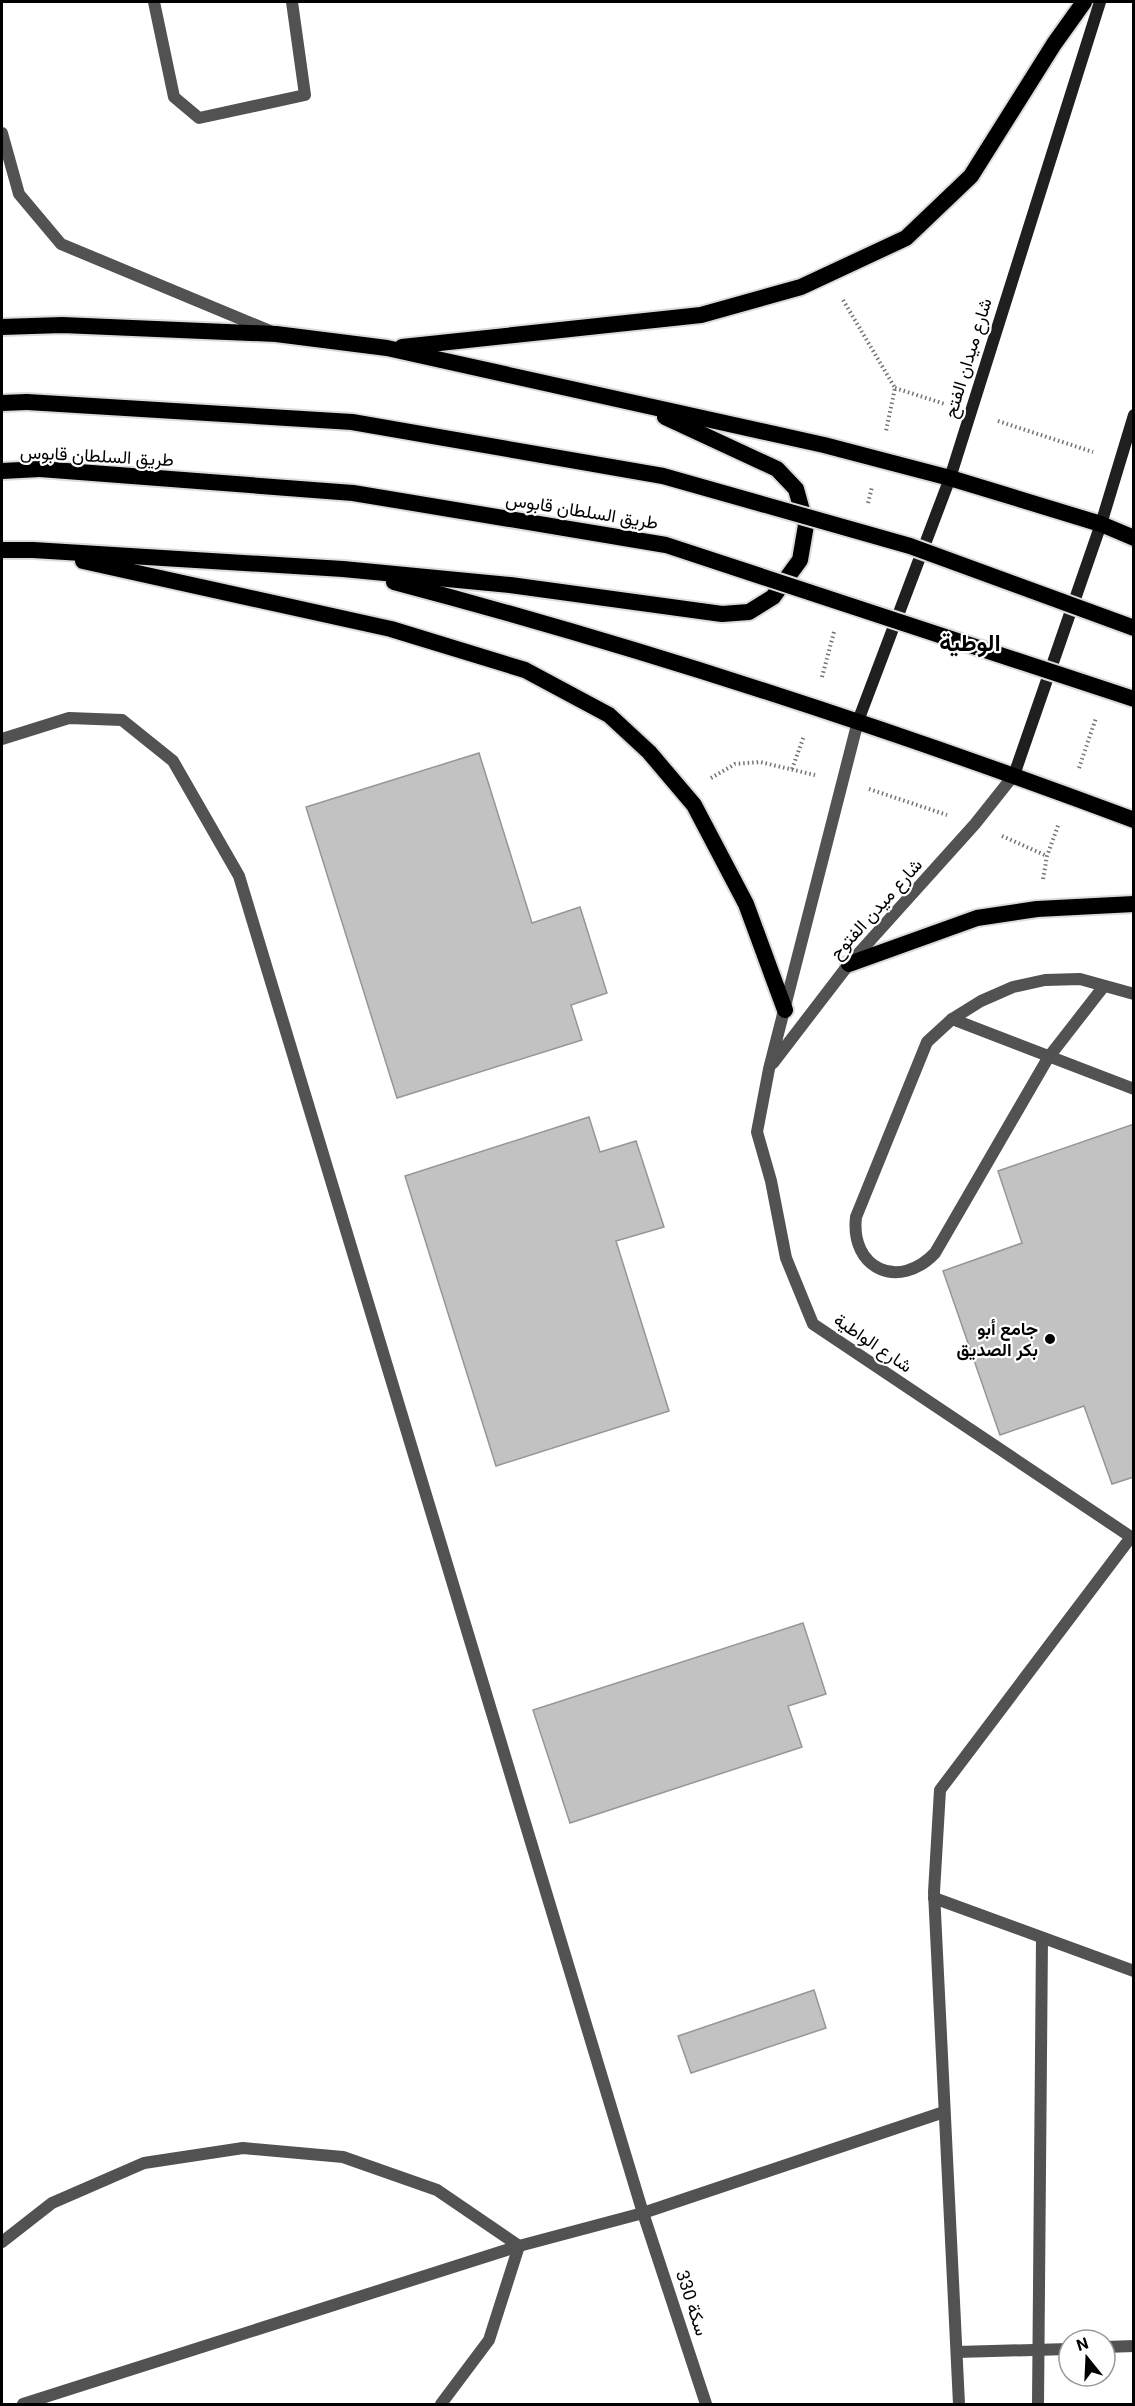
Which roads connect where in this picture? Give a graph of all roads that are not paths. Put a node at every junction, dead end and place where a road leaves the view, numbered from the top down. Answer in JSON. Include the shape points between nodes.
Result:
{"nodes":[{"id":1,"x":154,"y":2,"type":"edge"},
{"id":2,"x":292,"y":2,"type":"edge"},
{"id":3,"x":1084,"y":2,"type":"edge"},
{"id":4,"x":1100,"y":2,"type":"edge"},
{"id":5,"x":2,"y":132,"type":"edge"},
{"id":6,"x":2,"y":327,"type":"edge"},
{"id":7,"x":276,"y":334,"type":"junction"},
{"id":8,"x":387,"y":348,"type":"junction"},
{"id":9,"x":2,"y":404,"type":"edge"},
{"id":10,"x":637,"y":404,"type":"junction"},
{"id":11,"x":1134,"y":415,"type":"edge"},
{"id":12,"x":2,"y":471,"type":"edge"},
{"id":13,"x":950,"y":478,"type":"junction"},
{"id":14,"x":1101,"y":524,"type":"junction"},
{"id":15,"x":1134,"y":538,"type":"edge"},
{"id":16,"x":2,"y":550,"type":"edge"},
{"id":17,"x":33,"y":550,"type":"junction"},
{"id":18,"x":343,"y":568,"type":"junction"},
{"id":19,"x":1134,"y":628,"type":"edge"},
{"id":20,"x":1134,"y":699,"type":"edge"},
{"id":21,"x":858,"y":721,"type":"junction"},
{"id":22,"x":2,"y":739,"type":"edge"},
{"id":23,"x":1014,"y":775,"type":"junction"},
{"id":24,"x":1134,"y":819,"type":"edge"},
{"id":25,"x":1134,"y":904,"type":"edge"},
{"id":26,"x":849,"y":964,"type":"junction"},
{"id":27,"x":1104,"y":986,"type":"junction"},
{"id":28,"x":1134,"y":994,"type":"edge"},
{"id":29,"x":785,"y":1010,"type":"junction"},
{"id":30,"x":952,"y":1019,"type":"junction"},
{"id":31,"x":1048,"y":1058,"type":"junction"},
{"id":32,"x":769,"y":1069,"type":"junction"},
{"id":33,"x":1134,"y":1089,"type":"edge"},
{"id":34,"x":1132,"y":1538,"type":"edge"},
{"id":35,"x":934,"y":1898,"type":"junction"},
{"id":36,"x":1042,"y":1938,"type":"junction"},
{"id":37,"x":1134,"y":1971,"type":"edge"},
{"id":38,"x":944,"y":2112,"type":"junction"},
{"id":39,"x":643,"y":2213,"type":"junction"},
{"id":40,"x":2,"y":2242,"type":"edge"},
{"id":41,"x":519,"y":2246,"type":"junction"},
{"id":42,"x":1134,"y":2346,"type":"edge"},
{"id":43,"x":1117,"y":2347,"type":"edge"},
{"id":44,"x":1057,"y":2349,"type":"edge"},
{"id":45,"x":1038,"y":2350,"type":"junction"},
{"id":46,"x":957,"y":2352,"type":"junction"},
{"id":47,"x":23,"y":2404,"type":"edge"},
{"id":48,"x":441,"y":2404,"type":"edge"},
{"id":49,"x":706,"y":2404,"type":"edge"},
{"id":50,"x":959,"y":2404,"type":"edge"},
{"id":51,"x":1038,"y":2404,"type":"edge"}],
"edges":[{"from":1,"to":2,"type":"street","via":[[174,97],[199,118],[305,95]]},
{"from":3,"to":8,"type":"highway","via":[[971,176],[906,238],[801,287],[701,315]]},
{"from":4,"to":13,"type":"main road","name":"شارع ميدان الفتح"},
{"from":5,"to":7,"type":"street","via":[[19,194],[61,244]]},
{"from":6,"to":7,"type":"highway","via":[[62,325]]},
{"from":7,"to":8,"type":"highway"},
{"from":8,"to":10,"type":"highway"},
{"from":9,"to":19,"type":"highway","bridge":true,"via":[[27,402],[352,422],[663,476],[910,546]]},
{"from":10,"to":13,"type":"highway","via":[[824,445]]},
{"from":10,"to":18,"type":"highway","via":[[777,469],[796,489],[806,525],[800,560],[773,597],[749,612],[722,614],[510,585]]},
{"from":11,"to":14,"type":"main road"},
{"from":12,"to":20,"type":"highway","name":"طريق السلطان قابوس","bridge":true,"via":[[40,469],[353,493],[666,545]]},
{"from":13,"to":14,"type":"highway"},
{"from":13,"to":21,"type":"main road","name":"شارع ميدان الفتح"},
{"from":14,"to":15,"type":"highway"},
{"from":14,"to":23,"type":"main road"},
{"from":16,"to":17,"type":"highway"},
{"from":17,"to":18,"type":"highway"},
{"from":17,"to":29,"type":"highway","via":[[391,629],[525,670],[609,715],[649,752],[694,805],[746,904]]},
{"from":18,"to":21,"type":"highway","via":[[511,613]]},
{"from":21,"to":23,"type":"highway"},
{"from":21,"to":29,"type":"street","name":"شارع الواطية"},
{"from":22,"to":39,"type":"street","name":"سكة 330","via":[[69,718],[122,720],[173,761],[239,876]]},
{"from":23,"to":24,"type":"highway"},
{"from":23,"to":26,"type":"street","name":"شارع ميدن الفتوح","via":[[975,825]]},
{"from":25,"to":26,"type":"highway","via":[[1037,909],[977,918]]},
{"from":26,"to":32,"type":"street","name":"شارع ميدن الفتوح"},
{"from":27,"to":28,"type":"street"},
{"from":27,"to":30,"type":"street","via":[[1080,979],[1046,980],[1013,987]]},
{"from":27,"to":31,"type":"street"},
{"from":29,"to":32,"type":"street","name":"شارع الواطية"},
{"from":30,"to":31,"type":"street"},
{"from":30,"to":31,"type":"street","via":[[927,1042],[856,1217],[857,1244],[874,1266],[886,1271],[913,1270],[935,1253]]},
{"from":31,"to":33,"type":"street"},
{"from":32,"to":34,"type":"street","name":"شارع الواطية","via":[[757,1132],[786,1258],[813,1324]]},
{"from":34,"to":35,"type":"street","via":[[940,1790]]},
{"from":35,"to":36,"type":"street"},
{"from":35,"to":38,"type":"street"},
{"from":36,"to":37,"type":"street"},
{"from":36,"to":45,"type":"street"},
{"from":38,"to":39,"type":"street"},
{"from":38,"to":46,"type":"street"},
{"from":39,"to":41,"type":"street"},
{"from":39,"to":49,"type":"street","name":"سكة 330"},
{"from":40,"to":41,"type":"street","via":[[52,2203],[144,2163],[243,2148],[343,2157],[437,2190]]},
{"from":41,"to":47,"type":"street"},
{"from":41,"to":48,"type":"street","via":[[489,2340]]},
{"from":42,"to":43,"type":"street"},
{"from":44,"to":45,"type":"street"},
{"from":45,"to":46,"type":"street"},
{"from":45,"to":51,"type":"street"},
{"from":46,"to":50,"type":"street"}]}
